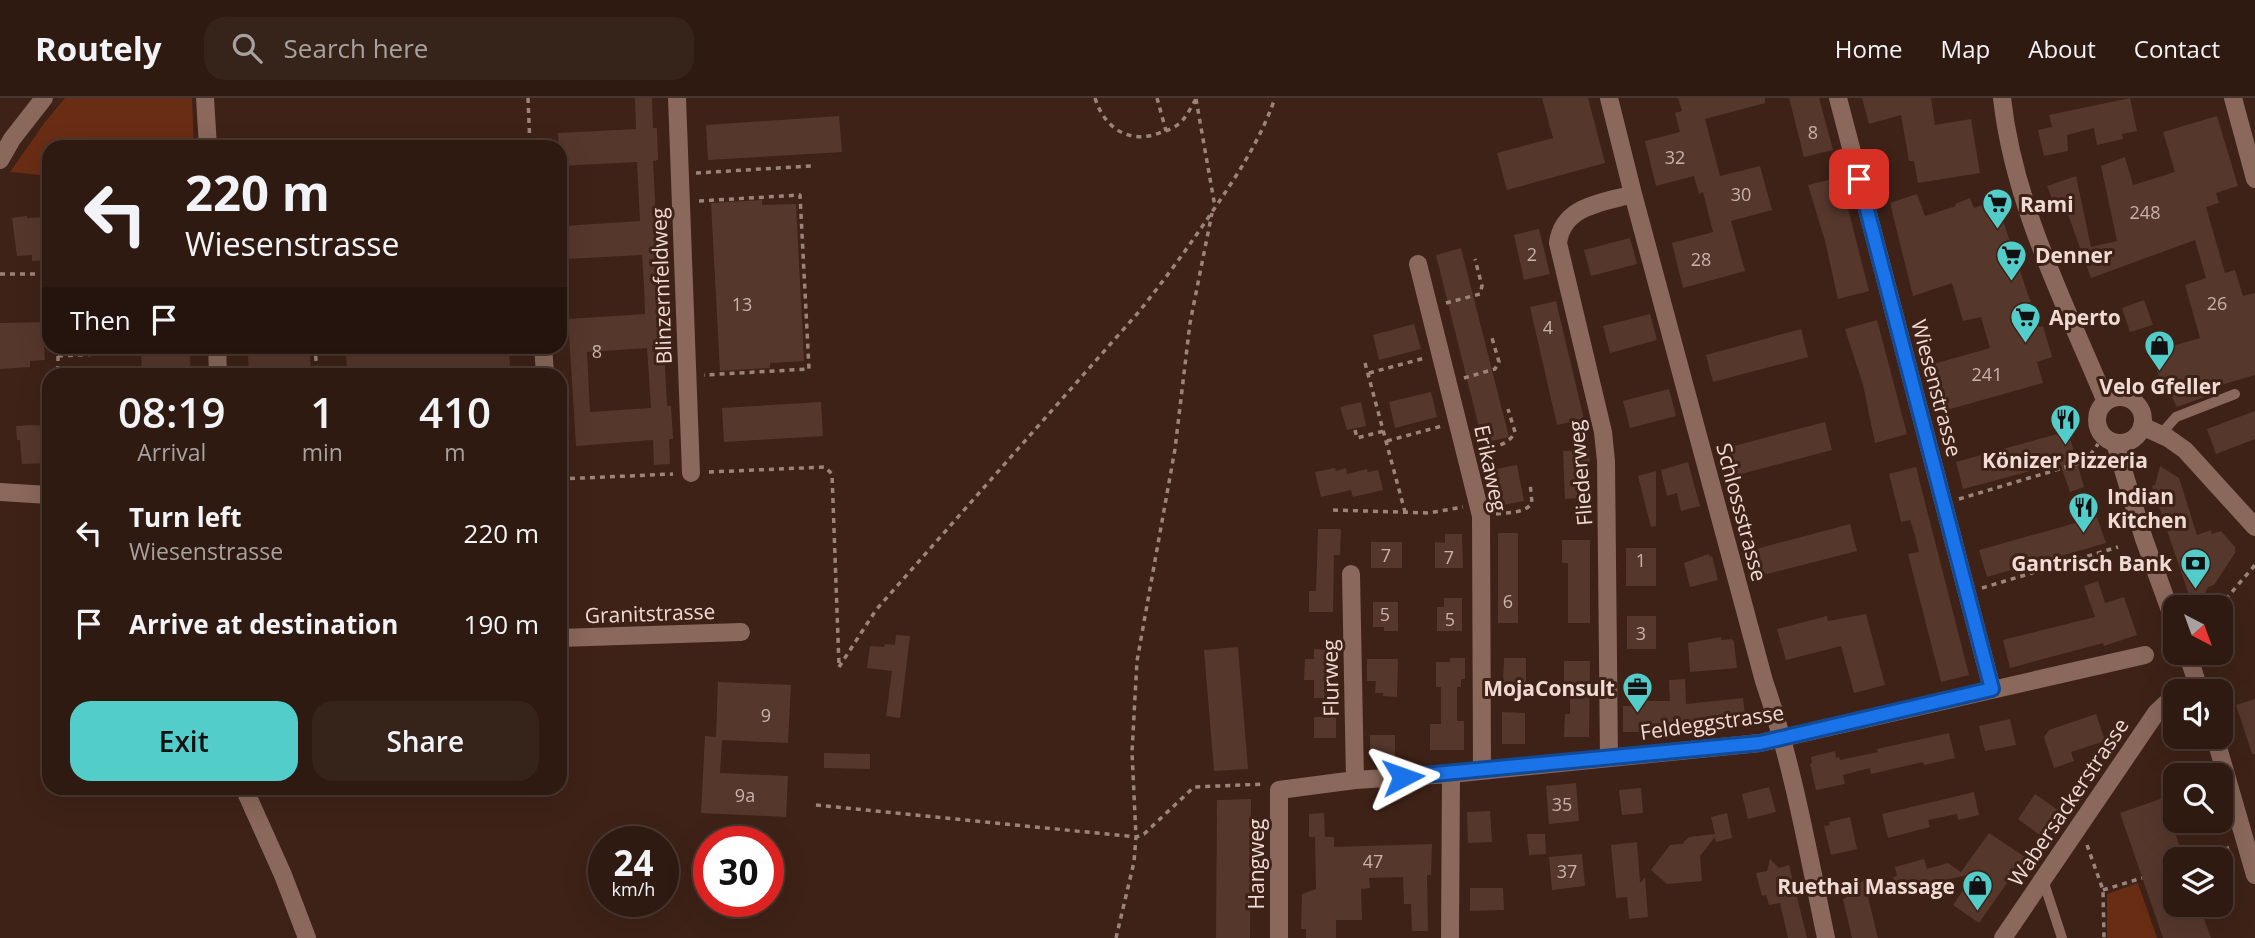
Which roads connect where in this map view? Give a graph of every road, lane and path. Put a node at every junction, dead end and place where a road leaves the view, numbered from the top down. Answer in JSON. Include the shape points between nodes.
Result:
{"nodes":[{"id":1,"x":44,"y":98,"type":"edge"},
{"id":2,"x":205,"y":98,"type":"edge"},
{"id":3,"x":528,"y":98,"type":"edge"},
{"id":4,"x":677,"y":98,"type":"edge"},
{"id":5,"x":1095,"y":98,"type":"edge"},
{"id":6,"x":1157,"y":98,"type":"edge"},
{"id":7,"x":1275,"y":98,"type":"edge"},
{"id":8,"x":1609,"y":98,"type":"edge"},
{"id":9,"x":1838,"y":98,"type":"edge"},
{"id":10,"x":2002,"y":98,"type":"edge"},
{"id":11,"x":2233,"y":98,"type":"edge"},
{"id":12,"x":1196,"y":99,"type":"edge"},
{"id":13,"x":1166,"y":131,"type":"junction"},
{"id":14,"x":208,"y":140,"type":"edge"},
{"id":15,"x":530,"y":140,"type":"edge"},
{"id":16,"x":0,"y":160,"type":"edge"},
{"id":17,"x":811,"y":166,"type":"dead end"},
{"id":18,"x":680,"y":174,"type":"junction"},
{"id":19,"x":2255,"y":178,"type":"edge"},
{"id":20,"x":1633,"y":194,"type":"junction"},
{"id":21,"x":681,"y":202,"type":"junction"},
{"id":22,"x":1215,"y":208,"type":"junction"},
{"id":23,"x":1212,"y":213,"type":"junction"},
{"id":24,"x":1475,"y":259,"type":"dead end"},
{"id":25,"x":1418,"y":264,"type":"dead end"},
{"id":26,"x":0,"y":274,"type":"edge"},
{"id":27,"x":42,"y":274,"type":"edge"},
{"id":28,"x":1429,"y":308,"type":"junction"},
{"id":29,"x":1492,"y":338,"type":"dead end"},
{"id":30,"x":101,"y":354,"type":"edge"},
{"id":31,"x":1441,"y":354,"type":"junction"},
{"id":32,"x":58,"y":356,"type":"joint"},
{"id":33,"x":1365,"y":363,"type":"dead end"},
{"id":34,"x":58,"y":368,"type":"edge"},
{"id":35,"x":1369,"y":373,"type":"junction"},
{"id":36,"x":688,"y":376,"type":"junction"},
{"id":37,"x":1448,"y":383,"type":"junction"},
{"id":38,"x":2235,"y":394,"type":"dead end"},
{"id":39,"x":2106,"y":402,"type":"junction"},
{"id":40,"x":1508,"y":409,"type":"dead end"},
{"id":41,"x":1438,"y":426,"type":"dead end"},
{"id":42,"x":2143,"y":426,"type":"junction"},
{"id":43,"x":1354,"y":430,"type":"dead end"},
{"id":44,"x":1384,"y":431,"type":"junction"},
{"id":45,"x":2161,"y":434,"type":"junction"},
{"id":46,"x":2109,"y":440,"type":"junction"},
{"id":47,"x":1387,"y":441,"type":"junction"},
{"id":48,"x":1466,"y":454,"type":"junction"},
{"id":49,"x":691,"y":473,"type":"junction"},
{"id":50,"x":567,"y":479,"type":"edge"},
{"id":51,"x":1530,"y":482,"type":"dead end"},
{"id":52,"x":0,"y":492,"type":"edge"},
{"id":53,"x":42,"y":495,"type":"edge"},
{"id":54,"x":1944,"y":503,"type":"junction"},
{"id":55,"x":1333,"y":510,"type":"dead end"},
{"id":56,"x":1480,"y":510,"type":"junction"},
{"id":57,"x":1405,"y":512,"type":"junction"},
{"id":58,"x":2255,"y":527,"type":"edge"},
{"id":59,"x":2118,"y":547,"type":"dead end"},
{"id":60,"x":2255,"y":565,"type":"edge"},
{"id":61,"x":1351,"y":574,"type":"dead end"},
{"id":62,"x":1966,"y":592,"type":"junction"},
{"id":63,"x":2164,"y":595,"type":"edge"},
{"id":64,"x":2229,"y":595,"type":"edge"},
{"id":65,"x":741,"y":632,"type":"dead end"},
{"id":66,"x":567,"y":638,"type":"edge"},
{"id":67,"x":2145,"y":655,"type":"dead end"},
{"id":68,"x":1992,"y":689,"type":"junction"},
{"id":69,"x":2163,"y":706,"type":"edge"},
{"id":70,"x":1782,"y":738,"type":"junction"},
{"id":71,"x":2218,"y":749,"type":"edge"},
{"id":72,"x":1609,"y":758,"type":"junction"},
{"id":73,"x":1482,"y":771,"type":"junction"},
{"id":74,"x":1451,"y":774,"type":"junction"},
{"id":75,"x":1355,"y":780,"type":"junction"},
{"id":76,"x":1258,"y":784,"type":"dead end"},
{"id":77,"x":1279,"y":790,"type":"joint"},
{"id":78,"x":247,"y":795,"type":"edge"},
{"id":79,"x":816,"y":805,"type":"dead end"},
{"id":80,"x":2079,"y":827,"type":"junction"},
{"id":81,"x":1136,"y":837,"type":"junction"},
{"id":82,"x":2255,"y":875,"type":"edge"},
{"id":83,"x":2142,"y":877,"type":"dead end"},
{"id":84,"x":2043,"y":880,"type":"junction"},
{"id":85,"x":2103,"y":890,"type":"junction"},
{"id":86,"x":307,"y":938,"type":"edge"},
{"id":87,"x":1116,"y":938,"type":"edge"},
{"id":88,"x":1279,"y":938,"type":"edge"},
{"id":89,"x":1450,"y":938,"type":"edge"},
{"id":90,"x":1826,"y":938,"type":"edge"},
{"id":91,"x":2003,"y":938,"type":"edge"},
{"id":92,"x":2062,"y":938,"type":"edge"},
{"id":93,"x":2104,"y":938,"type":"edge"}],
"edges":[{"from":1,"to":16,"type":"street"},
{"from":2,"to":14,"type":"street"},
{"from":3,"to":15,"type":"path"},
{"from":4,"to":18,"type":"street","name":"Blinzernfeldweg"},
{"from":5,"to":13,"type":"path","via":[[1102,115],[1127,135],[1148,138]]},
{"from":6,"to":13,"type":"path"},
{"from":7,"to":22,"type":"path","via":[[1254,148]]},
{"from":8,"to":20,"type":"street","name":"Schlossstrasse"},
{"from":9,"to":54,"type":"street","name":"Wiesenstrasse"},
{"from":10,"to":39,"type":"street","via":[[2025,206]]},
{"from":11,"to":19,"type":"street"},
{"from":12,"to":13,"type":"path","via":[[1182,121]]},
{"from":12,"to":22,"type":"path"},
{"from":17,"to":18,"type":"path"},
{"from":18,"to":21,"type":"street","name":"Blinzernfeldweg"},
{"from":20,"to":70,"type":"street","name":"Schlossstrasse"},
{"from":20,"to":72,"type":"street","name":"Fliederweg","via":[[1575,212],[1563,226],[1558,243],[1606,461]]},
{"from":21,"to":36,"type":"street","name":"Blinzernfeldweg"},
{"from":21,"to":36,"type":"path","via":[[800,195],[809,369]]},
{"from":22,"to":23,"type":"path"},
{"from":23,"to":49,"type":"path","via":[[1137,314],[876,610],[839,667],[830,470]]},
{"from":23,"to":81,"type":"path","via":[[1190,323],[1175,449],[1138,661],[1132,752]]},
{"from":24,"to":28,"type":"path","via":[[1480,294]]},
{"from":25,"to":28,"type":"street","name":"Erikaweg"},
{"from":26,"to":27,"type":"path"},
{"from":28,"to":31,"type":"street","name":"Erikaweg"},
{"from":29,"to":37,"type":"path","via":[[1499,362],[1495,369]]},
{"from":30,"to":32,"type":"path"},
{"from":31,"to":35,"type":"path"},
{"from":31,"to":37,"type":"street","name":"Erikaweg"},
{"from":32,"to":34,"type":"path"},
{"from":33,"to":35,"type":"path"},
{"from":35,"to":44,"type":"path"},
{"from":36,"to":49,"type":"street","name":"Blinzernfeldweg"},
{"from":37,"to":48,"type":"street","name":"Erikaweg"},
{"from":38,"to":45,"type":"lane","via":[[2176,417]]},
{"from":39,"to":42,"type":"street","via":[[2120,397],[2135,402]]},
{"from":39,"to":46,"type":"street","via":[[2097,415],[2099,430]]},
{"from":40,"to":48,"type":"path","via":[[1515,432],[1511,439]]},
{"from":41,"to":47,"type":"path"},
{"from":42,"to":45,"type":"street"},
{"from":42,"to":46,"type":"street","via":[[2130,441]]},
{"from":43,"to":44,"type":"path","via":[[1357,438]]},
{"from":44,"to":47,"type":"path"},
{"from":45,"to":58,"type":"street","via":[[2185,450]]},
{"from":46,"to":54,"type":"path","via":[[2087,461]]},
{"from":46,"to":63,"type":"street"},
{"from":47,"to":57,"type":"path"},
{"from":48,"to":56,"type":"street","name":"Erikaweg"},
{"from":49,"to":50,"type":"path"},
{"from":51,"to":56,"type":"path","via":[[1532,503],[1524,511]]},
{"from":52,"to":53,"type":"street"},
{"from":54,"to":62,"type":"street","name":"Wiesenstrasse"},
{"from":55,"to":57,"type":"path"},
{"from":56,"to":57,"type":"path"},
{"from":56,"to":73,"type":"street","name":"Erikaweg"},
{"from":59,"to":62,"type":"path"},
{"from":60,"to":64,"type":"path"},
{"from":61,"to":75,"type":"street","name":"Flurweg"},
{"from":62,"to":68,"type":"street","name":"Wiesenstrasse"},
{"from":65,"to":66,"type":"street","name":"Granitstrasse"},
{"from":67,"to":68,"type":"street","name":"Feldeggstrasse"},
{"from":68,"to":70,"type":"street","name":"Feldeggstrasse"},
{"from":69,"to":80,"type":"street","name":"Wabersackerstrasse"},
{"from":70,"to":72,"type":"street","name":"Feldeggstrasse"},
{"from":70,"to":90,"type":"street","name":"Schlossstrasse"},
{"from":71,"to":82,"type":"street"},
{"from":72,"to":73,"type":"street","name":"Feldeggstrasse"},
{"from":73,"to":74,"type":"street","name":"Feldeggstrasse"},
{"from":74,"to":75,"type":"street","name":"Feldeggstrasse"},
{"from":74,"to":89,"type":"street"},
{"from":75,"to":77,"type":"street","name":"Feldeggstrasse"},
{"from":76,"to":81,"type":"path","via":[[1194,787]]},
{"from":77,"to":88,"type":"street","name":"Hangweg"},
{"from":78,"to":86,"type":"street"},
{"from":79,"to":81,"type":"path"},
{"from":80,"to":84,"type":"street","name":"Wabersackerstrasse"},
{"from":80,"to":85,"type":"path"},
{"from":81,"to":87,"type":"path"},
{"from":83,"to":85,"type":"path"},
{"from":84,"to":91,"type":"street","name":"Wabersackerstrasse"},
{"from":84,"to":92,"type":"lane"},
{"from":85,"to":93,"type":"path"}]}
